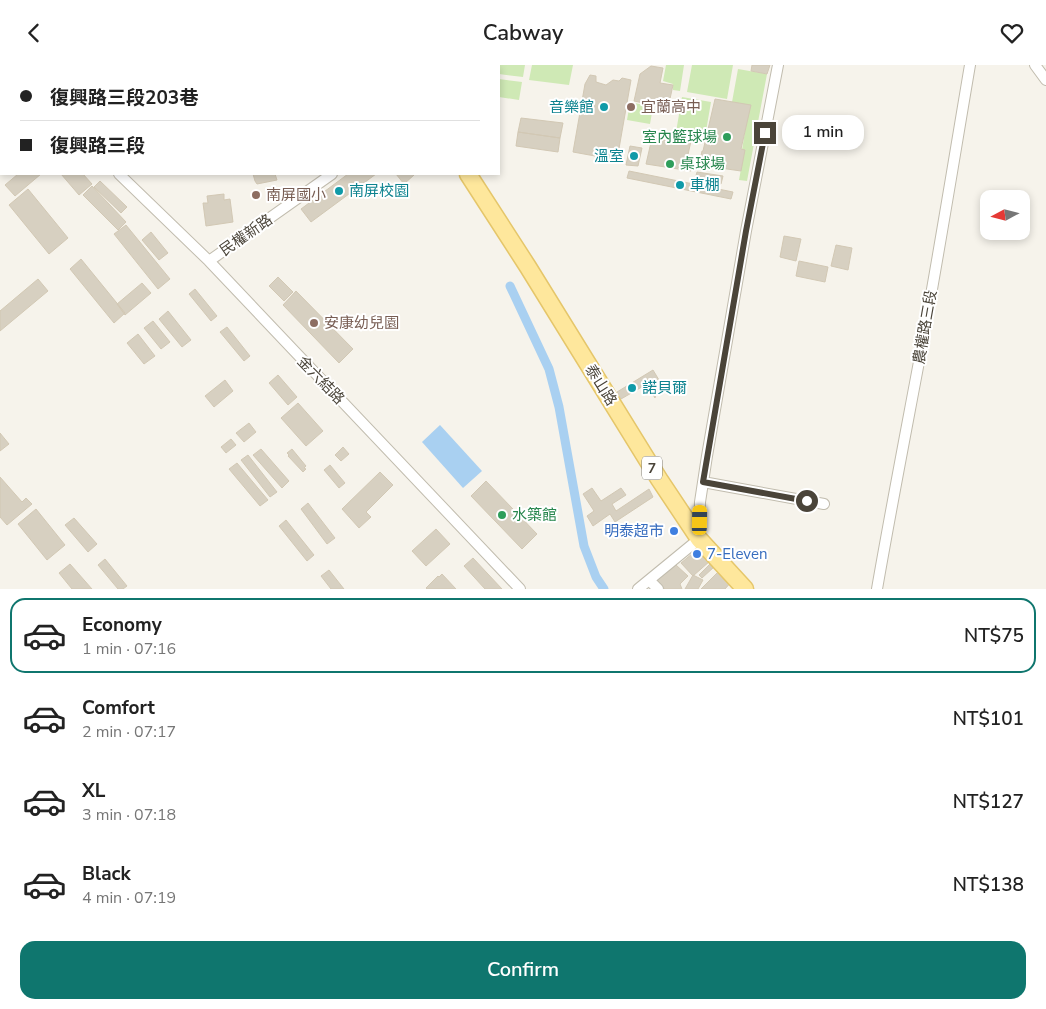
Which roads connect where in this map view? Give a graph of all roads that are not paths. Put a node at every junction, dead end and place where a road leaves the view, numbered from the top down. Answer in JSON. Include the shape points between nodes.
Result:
{"nodes":[{"id":1,"x":778,"y":65,"type":"edge"},
{"id":2,"x":970,"y":65,"type":"edge"},
{"id":3,"x":1035,"y":65,"type":"edge"},
{"id":4,"x":1046,"y":80,"type":"edge"},
{"id":5,"x":120,"y":175,"type":"edge"},
{"id":6,"x":331,"y":175,"type":"edge"},
{"id":7,"x":469,"y":175,"type":"edge"},
{"id":8,"x":209,"y":261,"type":"junction"},
{"id":9,"x":703,"y":482,"type":"junction"},
{"id":10,"x":824,"y":504,"type":"dead end"},
{"id":11,"x":699,"y":539,"type":"junction"},
{"id":12,"x":649,"y":580,"type":"junction"},
{"id":13,"x":520,"y":589,"type":"edge"},
{"id":14,"x":638,"y":589,"type":"edge"},
{"id":15,"x":658,"y":589,"type":"edge"},
{"id":16,"x":745,"y":589,"type":"edge"},
{"id":17,"x":877,"y":589,"type":"edge"}],
"edges":[{"from":1,"to":9,"type":"street"},
{"from":2,"to":17,"type":"street","name":"農權路三段"},
{"from":3,"to":4,"type":"street"},
{"from":5,"to":8,"type":"street","name":"金六結路"},
{"from":6,"to":8,"type":"street","name":"民權新路"},
{"from":7,"to":11,"type":"main road","name":"泰山路","number":"7"},
{"from":8,"to":13,"type":"street","name":"金六結路"},
{"from":9,"to":10,"type":"street"},
{"from":9,"to":11,"type":"street"},
{"from":11,"to":12,"type":"street"},
{"from":11,"to":16,"type":"main road","name":"泰山路","number":"7"},
{"from":12,"to":14,"type":"street"},
{"from":12,"to":15,"type":"street"}]}
